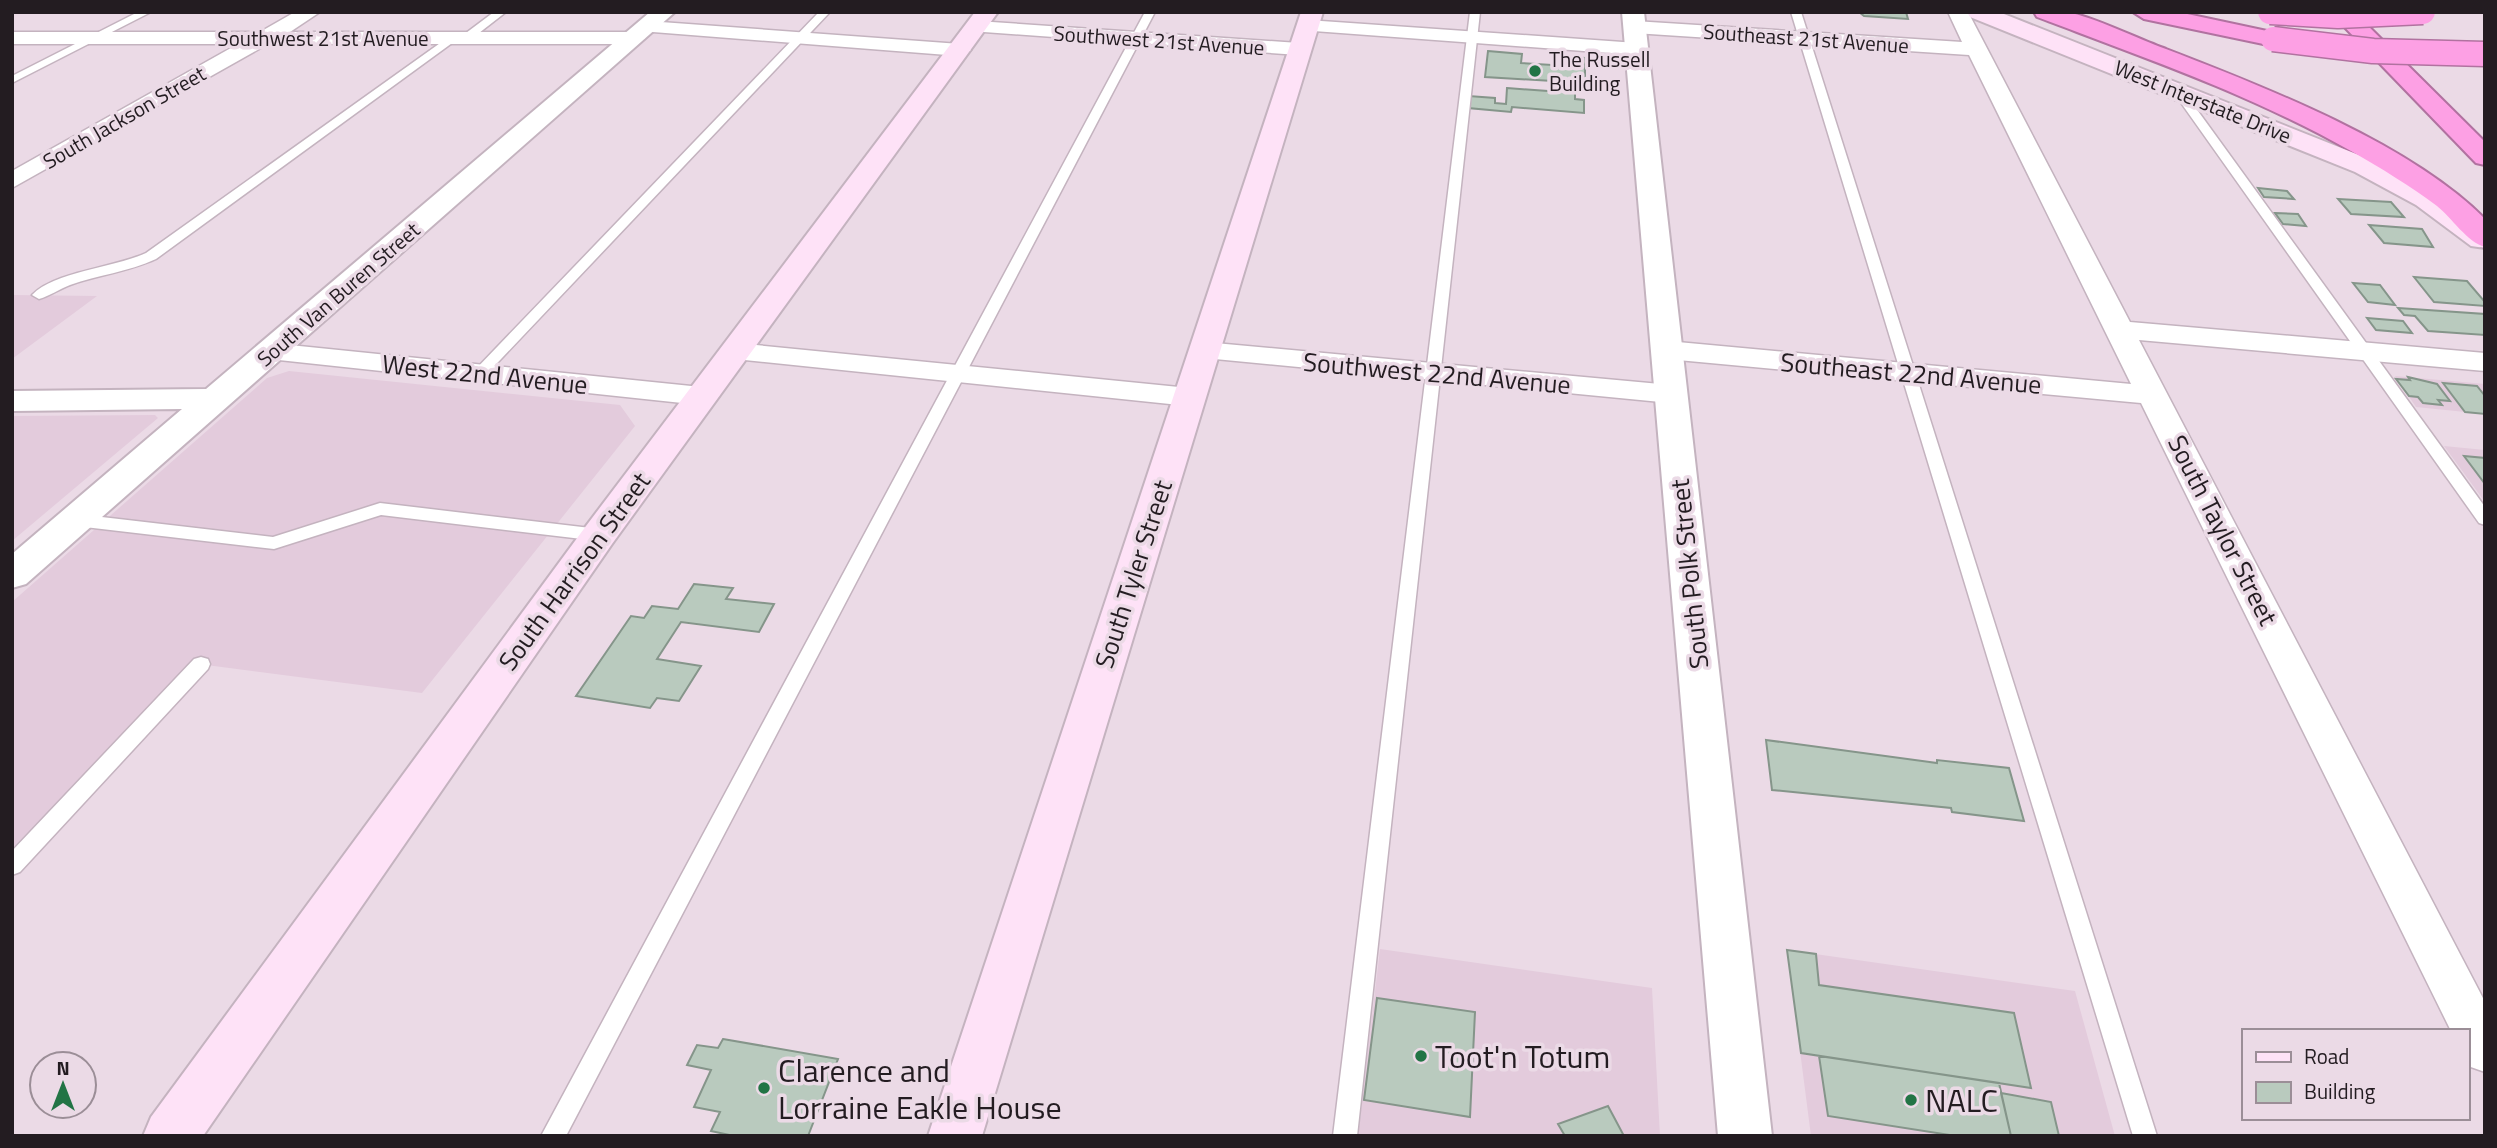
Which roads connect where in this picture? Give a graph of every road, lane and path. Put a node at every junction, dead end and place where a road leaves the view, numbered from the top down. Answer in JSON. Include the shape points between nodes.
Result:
{"nodes":[{"id":1,"x":146,"y":12,"type":"edge"},
{"id":2,"x":310,"y":12,"type":"edge"},
{"id":3,"x":501,"y":12,"type":"edge"},
{"id":4,"x":825,"y":12,"type":"edge"},
{"id":5,"x":1150,"y":12,"type":"edge"},
{"id":6,"x":1475,"y":12,"type":"edge"},
{"id":7,"x":1796,"y":12,"type":"edge"},
{"id":8,"x":2045,"y":12,"type":"edge"},
{"id":9,"x":2117,"y":12,"type":"edge"},
{"id":10,"x":2270,"y":12,"type":"edge"},
{"id":11,"x":2319,"y":12,"type":"edge"},
{"id":12,"x":2341,"y":12,"type":"edge"},
{"id":13,"x":2372,"y":12,"type":"edge"},
{"id":14,"x":2423,"y":12,"type":"edge"},
{"id":15,"x":2143,"y":17,"type":"edge"},
{"id":16,"x":648,"y":26,"type":"edge"},
{"id":17,"x":1971,"y":26,"type":"edge"},
{"id":18,"x":1306,"y":29,"type":"edge"},
{"id":19,"x":1635,"y":29,"type":"edge"},
{"id":20,"x":974,"y":30,"type":"edge"},
{"id":21,"x":1472,"y":37,"type":"junction"},
{"id":22,"x":12,"y":38,"type":"edge"},
{"id":23,"x":96,"y":38,"type":"junction"},
{"id":24,"x":265,"y":38,"type":"junction"},
{"id":25,"x":460,"y":38,"type":"junction"},
{"id":26,"x":800,"y":38,"type":"junction"},
{"id":27,"x":1136,"y":38,"type":"junction"},
{"id":28,"x":1803,"y":38,"type":"junction"},
{"id":29,"x":2485,"y":54,"type":"edge"},
{"id":30,"x":2399,"y":72,"type":"junction"},
{"id":31,"x":2438,"y":76,"type":"dead end"},
{"id":32,"x":12,"y":80,"type":"edge"},
{"id":33,"x":2178,"y":91,"type":"junction"},
{"id":34,"x":2485,"y":157,"type":"edge"},
{"id":35,"x":12,"y":181,"type":"edge"},
{"id":36,"x":2485,"y":211,"type":"edge"},
{"id":37,"x":2485,"y":241,"type":"edge"},
{"id":38,"x":39,"y":295,"type":"dead end"},
{"id":39,"x":2122,"y":330,"type":"junction"},
{"id":40,"x":1667,"y":350,"type":"junction"},
{"id":41,"x":1204,"y":351,"type":"junction"},
{"id":42,"x":2365,"y":351,"type":"junction"},
{"id":43,"x":270,"y":352,"type":"junction"},
{"id":44,"x":735,"y":352,"type":"junction"},
{"id":45,"x":2485,"y":362,"type":"edge"},
{"id":46,"x":1434,"y":372,"type":"junction"},
{"id":47,"x":1906,"y":372,"type":"junction"},
{"id":48,"x":479,"y":374,"type":"junction"},
{"id":49,"x":956,"y":374,"type":"junction"},
{"id":50,"x":1671,"y":394,"type":"junction"},
{"id":51,"x":2154,"y":395,"type":"junction"},
{"id":52,"x":701,"y":396,"type":"junction"},
{"id":53,"x":1189,"y":397,"type":"junction"},
{"id":54,"x":216,"y":398,"type":"junction"},
{"id":55,"x":12,"y":401,"type":"edge"},
{"id":56,"x":2485,"y":519,"type":"edge"},
{"id":57,"x":76,"y":520,"type":"junction"},
{"id":58,"x":599,"y":535,"type":"junction"},
{"id":59,"x":12,"y":575,"type":"edge"},
{"id":60,"x":201,"y":664,"type":"dead end"},
{"id":61,"x":12,"y":866,"type":"edge"},
{"id":62,"x":2485,"y":1050,"type":"edge"},
{"id":63,"x":170,"y":1136,"type":"edge"},
{"id":64,"x":553,"y":1136,"type":"edge"},
{"id":65,"x":955,"y":1136,"type":"edge"},
{"id":66,"x":1345,"y":1136,"type":"edge"},
{"id":67,"x":1745,"y":1136,"type":"edge"},
{"id":68,"x":2146,"y":1136,"type":"edge"}],
"edges":[{"from":1,"to":23,"type":"lane"},
{"from":2,"to":24,"type":"street","name":"South Jackson Street"},
{"from":3,"to":25,"type":"lane"},
{"from":4,"to":26,"type":"lane"},
{"from":5,"to":27,"type":"lane"},
{"from":6,"to":21,"type":"lane"},
{"from":7,"to":28,"type":"lane"},
{"from":8,"to":37,"type":"highway","via":[[2233,83],[2366,147],[2452,205]]},
{"from":9,"to":15,"type":"highway"},
{"from":10,"to":14,"type":"highway","bridge":true,"via":[[2338,16]]},
{"from":11,"to":30,"type":"highway"},
{"from":12,"to":30,"type":"highway"},
{"from":13,"to":31,"type":"highway"},
{"from":15,"to":29,"type":"highway","bridge":true,"via":[[2372,51]]},
{"from":15,"to":36,"type":"highway","via":[[2343,113]]},
{"from":16,"to":25,"type":"street","name":"Southwest 21st Avenue"},
{"from":16,"to":26,"type":"street","name":"Southwest 21st Avenue"},
{"from":16,"to":43,"type":"street","name":"South Van Buren Street"},
{"from":17,"to":28,"type":"street","name":"Southeast 21st Avenue"},
{"from":17,"to":33,"type":"main road","name":"West Interstate Drive","via":[[2023,30]]},
{"from":17,"to":39,"type":"street","name":"South Taylor Street"},
{"from":18,"to":21,"type":"street","name":"Southwest 21st Avenue"},
{"from":18,"to":27,"type":"street","name":"Southwest 21st Avenue"},
{"from":18,"to":41,"type":"main road","name":"South Tyler Street"},
{"from":19,"to":21,"type":"street","name":"Southwest 21st Avenue"},
{"from":19,"to":28,"type":"street","name":"Southeast 21st Avenue"},
{"from":19,"to":40,"type":"street","name":"South Polk Street"},
{"from":20,"to":26,"type":"street","name":"Southwest 21st Avenue"},
{"from":20,"to":27,"type":"street","name":"Southwest 21st Avenue"},
{"from":20,"to":44,"type":"main road","name":"South Harrison Street"},
{"from":21,"to":46,"type":"lane"},
{"from":22,"to":23,"type":"street","name":"Southwest 21st Avenue"},
{"from":23,"to":24,"type":"street","name":"Southwest 21st Avenue"},
{"from":23,"to":32,"type":"lane"},
{"from":24,"to":25,"type":"street","name":"Southwest 21st Avenue"},
{"from":24,"to":35,"type":"street","name":"South Jackson Street"},
{"from":25,"to":38,"type":"lane","via":[[151,257]]},
{"from":26,"to":48,"type":"lane"},
{"from":27,"to":49,"type":"lane"},
{"from":28,"to":47,"type":"lane"},
{"from":30,"to":34,"type":"highway"},
{"from":33,"to":37,"type":"main road","name":"West Interstate Drive","via":[[2301,140],[2424,198]]},
{"from":33,"to":42,"type":"lane"},
{"from":39,"to":42,"type":"street"},
{"from":39,"to":51,"type":"street","name":"South Taylor Street"},
{"from":40,"to":47,"type":"street","name":"Southeast 22nd Avenue"},
{"from":40,"to":50,"type":"street","name":"South Polk Street"},
{"from":41,"to":46,"type":"street","name":"Southwest 22nd Avenue"},
{"from":41,"to":53,"type":"main road","name":"South Tyler Street"},
{"from":42,"to":45,"type":"street"},
{"from":42,"to":56,"type":"lane"},
{"from":43,"to":48,"type":"street","name":"West 22nd Avenue"},
{"from":43,"to":54,"type":"street","name":"South Van Buren Street"},
{"from":44,"to":49,"type":"street"},
{"from":44,"to":52,"type":"main road","name":"South Harrison Street"},
{"from":46,"to":50,"type":"street","name":"Southwest 22nd Avenue"},
{"from":46,"to":66,"type":"lane"},
{"from":47,"to":51,"type":"street","name":"Southeast 22nd Avenue"},
{"from":47,"to":68,"type":"lane"},
{"from":48,"to":52,"type":"street","name":"West 22nd Avenue"},
{"from":49,"to":53,"type":"street"},
{"from":49,"to":64,"type":"lane"},
{"from":50,"to":67,"type":"street","name":"South Polk Street"},
{"from":51,"to":62,"type":"street","name":"South Taylor Street"},
{"from":52,"to":58,"type":"main road","name":"South Harrison Street"},
{"from":53,"to":65,"type":"main road","name":"South Tyler Street"},
{"from":54,"to":55,"type":"street"},
{"from":54,"to":57,"type":"street","name":"South Van Buren Street"},
{"from":57,"to":58,"type":"lane","via":[[274,543],[380,509]]},
{"from":57,"to":59,"type":"street","name":"South Van Buren Street"},
{"from":58,"to":63,"type":"main road","name":"South Harrison Street"},
{"from":60,"to":61,"type":"lane"}]}
